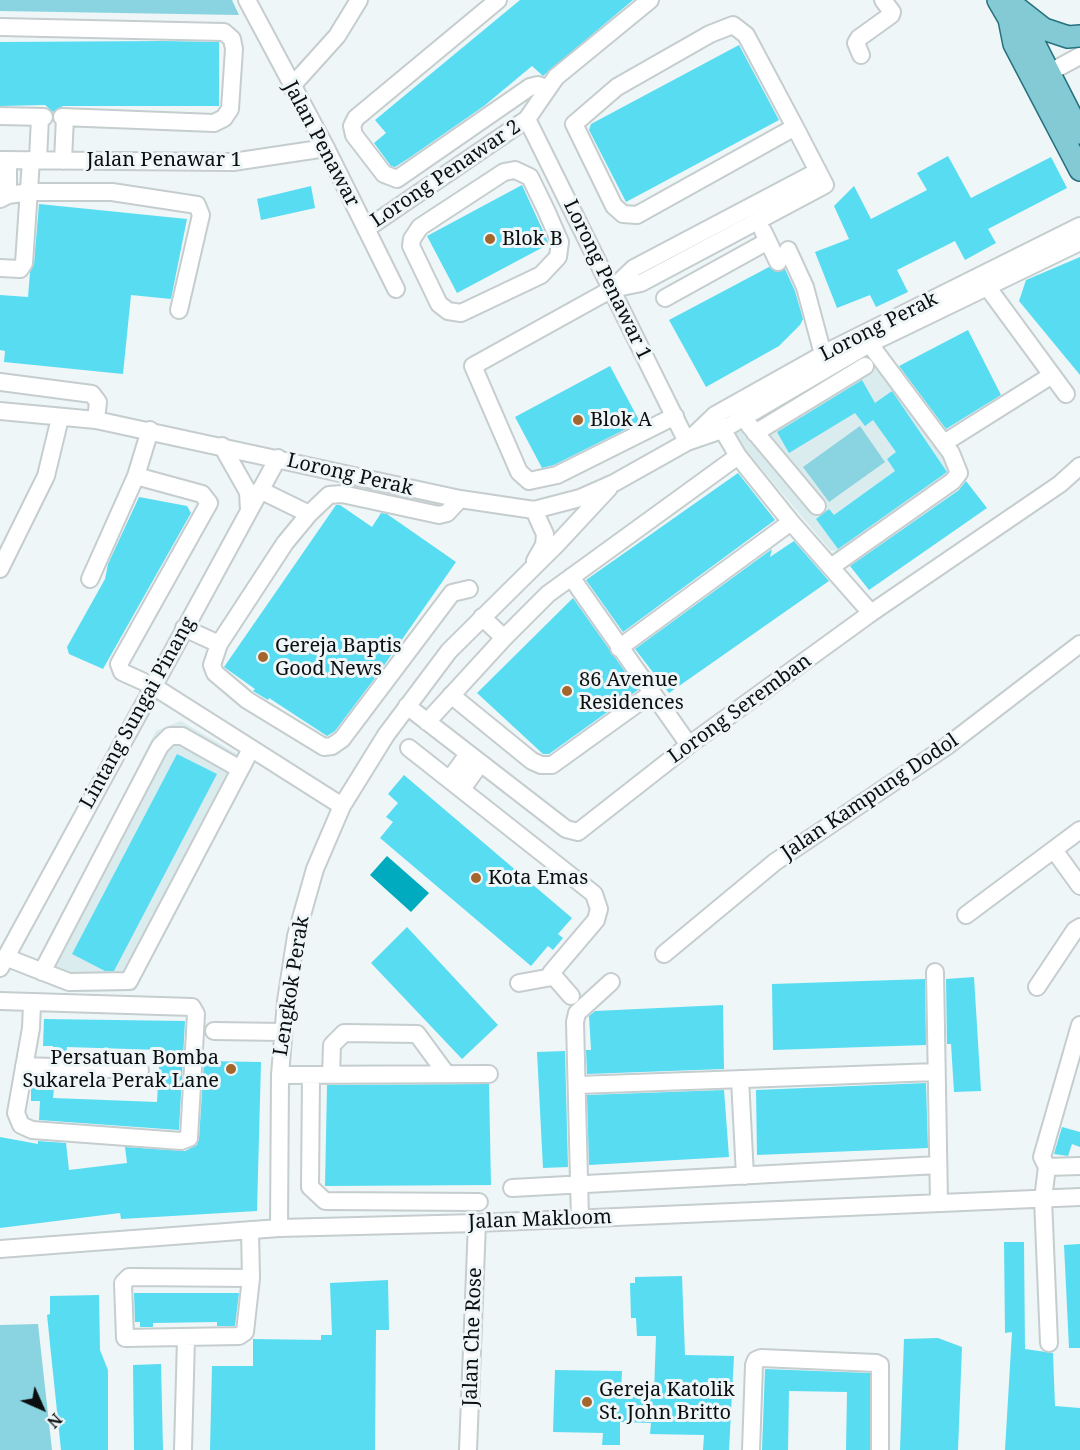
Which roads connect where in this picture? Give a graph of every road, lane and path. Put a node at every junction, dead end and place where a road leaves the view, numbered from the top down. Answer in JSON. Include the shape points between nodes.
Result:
{"nodes":[{"id":1,"x":247,"y":0,"type":"edge"},
{"id":2,"x":359,"y":0,"type":"edge"},
{"id":3,"x":498,"y":0,"type":"edge"},
{"id":4,"x":650,"y":0,"type":"edge"},
{"id":5,"x":883,"y":0,"type":"edge"},
{"id":6,"x":998,"y":0,"type":"edge"},
{"id":7,"x":1008,"y":10,"type":"edge"},
{"id":8,"x":0,"y":27,"type":"edge"},
{"id":9,"x":1080,"y":36,"type":"edge"},
{"id":10,"x":861,"y":55,"type":"dead end"},
{"id":11,"x":1080,"y":56,"type":"edge"},
{"id":12,"x":1041,"y":77,"type":"junction"},
{"id":13,"x":291,"y":87,"type":"junction"},
{"id":14,"x":546,"y":88,"type":"junction"},
{"id":15,"x":0,"y":116,"type":"edge"},
{"id":16,"x":527,"y":118,"type":"junction"},
{"id":17,"x":795,"y":127,"type":"junction"},
{"id":18,"x":1080,"y":133,"type":"edge"},
{"id":19,"x":326,"y":148,"type":"junction"},
{"id":20,"x":4,"y":160,"type":"edge"},
{"id":21,"x":34,"y":160,"type":"junction"},
{"id":22,"x":63,"y":161,"type":"junction"},
{"id":23,"x":1080,"y":170,"type":"edge"},
{"id":24,"x":30,"y":192,"type":"junction"},
{"id":25,"x":4,"y":197,"type":"edge"},
{"id":26,"x":567,"y":201,"type":"junction"},
{"id":27,"x":546,"y":210,"type":"junction"},
{"id":28,"x":754,"y":214,"type":"junction"},
{"id":29,"x":1080,"y":226,"type":"edge"},
{"id":30,"x":366,"y":229,"type":"junction"},
{"id":31,"x":768,"y":241,"type":"junction"},
{"id":32,"x":1080,"y":242,"type":"edge"},
{"id":33,"x":0,"y":268,"type":"edge"},
{"id":34,"x":982,"y":281,"type":"junction"},
{"id":35,"x":396,"y":289,"type":"dead end"},
{"id":36,"x":612,"y":290,"type":"junction"},
{"id":37,"x":665,"y":298,"type":"dead end"},
{"id":38,"x":179,"y":310,"type":"dead end"},
{"id":39,"x":866,"y":339,"type":"junction"},
{"id":40,"x":821,"y":347,"type":"dead end"},
{"id":41,"x":865,"y":366,"type":"dead end"},
{"id":42,"x":1052,"y":375,"type":"junction"},
{"id":43,"x":0,"y":382,"type":"edge"},
{"id":44,"x":1065,"y":394,"type":"dead end"},
{"id":45,"x":0,"y":411,"type":"edge"},
{"id":46,"x":675,"y":416,"type":"junction"},
{"id":47,"x":744,"y":417,"type":"junction"},
{"id":48,"x":60,"y":418,"type":"junction"},
{"id":49,"x":96,"y":420,"type":"junction"},
{"id":50,"x":718,"y":422,"type":"junction"},
{"id":51,"x":150,"y":430,"type":"junction"},
{"id":52,"x":755,"y":433,"type":"junction"},
{"id":53,"x":687,"y":442,"type":"junction"},
{"id":54,"x":944,"y":443,"type":"junction"},
{"id":55,"x":222,"y":446,"type":"junction"},
{"id":56,"x":738,"y":456,"type":"junction"},
{"id":57,"x":278,"y":458,"type":"junction"},
{"id":58,"x":1080,"y":466,"type":"edge"},
{"id":59,"x":136,"y":476,"type":"junction"},
{"id":60,"x":614,"y":483,"type":"junction"},
{"id":61,"x":260,"y":490,"type":"junction"},
{"id":62,"x":460,"y":500,"type":"junction"},
{"id":63,"x":817,"y":506,"type":"dead end"},
{"id":64,"x":534,"y":510,"type":"junction"},
{"id":65,"x":249,"y":511,"type":"junction"},
{"id":66,"x":309,"y":514,"type":"junction"},
{"id":67,"x":791,"y":522,"type":"junction"},
{"id":68,"x":531,"y":567,"type":"junction"},
{"id":69,"x":831,"y":567,"type":"junction"},
{"id":70,"x":0,"y":569,"type":"edge"},
{"id":71,"x":571,"y":577,"type":"junction"},
{"id":72,"x":90,"y":579,"type":"dead end"},
{"id":73,"x":469,"y":590,"type":"dead end"},
{"id":74,"x":872,"y":613,"type":"junction"},
{"id":75,"x":482,"y":616,"type":"junction"},
{"id":76,"x":184,"y":628,"type":"junction"},
{"id":77,"x":504,"y":638,"type":"junction"},
{"id":78,"x":219,"y":644,"type":"junction"},
{"id":79,"x":1080,"y":644,"type":"edge"},
{"id":80,"x":620,"y":648,"type":"junction"},
{"id":81,"x":153,"y":686,"type":"junction"},
{"id":82,"x":652,"y":693,"type":"junction"},
{"id":83,"x":451,"y":695,"type":"junction"},
{"id":84,"x":407,"y":706,"type":"junction"},
{"id":85,"x":427,"y":722,"type":"junction"},
{"id":86,"x":689,"y":745,"type":"junction"},
{"id":87,"x":409,"y":748,"type":"dead end"},
{"id":88,"x":251,"y":749,"type":"junction"},
{"id":89,"x":474,"y":759,"type":"junction"},
{"id":90,"x":240,"y":769,"type":"junction"},
{"id":91,"x":456,"y":784,"type":"junction"},
{"id":92,"x":342,"y":806,"type":"junction"},
{"id":93,"x":1080,"y":830,"type":"edge"},
{"id":94,"x":1054,"y":850,"type":"junction"},
{"id":95,"x":1080,"y":886,"type":"edge"},
{"id":96,"x":966,"y":915,"type":"dead end"},
{"id":97,"x":1080,"y":927,"type":"edge"},
{"id":98,"x":664,"y":954,"type":"dead end"},
{"id":99,"x":2,"y":963,"type":"edge"},
{"id":100,"x":42,"y":972,"type":"junction"},
{"id":101,"x":935,"y":972,"type":"dead end"},
{"id":102,"x":552,"y":977,"type":"junction"},
{"id":103,"x":611,"y":982,"type":"dead end"},
{"id":104,"x":519,"y":983,"type":"dead end"},
{"id":105,"x":1037,"y":987,"type":"dead end"},
{"id":106,"x":571,"y":996,"type":"dead end"},
{"id":107,"x":0,"y":1001,"type":"edge"},
{"id":108,"x":32,"y":1004,"type":"junction"},
{"id":109,"x":1080,"y":1025,"type":"edge"},
{"id":110,"x":214,"y":1030,"type":"dead end"},
{"id":111,"x":283,"y":1032,"type":"junction"},
{"id":112,"x":24,"y":1066,"type":"junction"},
{"id":113,"x":140,"y":1070,"type":"dead end"},
{"id":114,"x":445,"y":1072,"type":"junction"},
{"id":115,"x":936,"y":1072,"type":"junction"},
{"id":116,"x":489,"y":1074,"type":"dead end"},
{"id":117,"x":280,"y":1075,"type":"junction"},
{"id":118,"x":331,"y":1075,"type":"junction"},
{"id":119,"x":311,"y":1076,"type":"junction"},
{"id":120,"x":740,"y":1079,"type":"junction"},
{"id":121,"x":578,"y":1085,"type":"junction"},
{"id":122,"x":938,"y":1165,"type":"junction"},
{"id":123,"x":1080,"y":1166,"type":"edge"},
{"id":124,"x":1047,"y":1167,"type":"junction"},
{"id":125,"x":745,"y":1176,"type":"junction"},
{"id":126,"x":580,"y":1185,"type":"junction"},
{"id":127,"x":512,"y":1188,"type":"dead end"},
{"id":128,"x":1080,"y":1197,"type":"edge"},
{"id":129,"x":1043,"y":1199,"type":"junction"},
{"id":130,"x":479,"y":1202,"type":"dead end"},
{"id":131,"x":939,"y":1203,"type":"junction"},
{"id":132,"x":580,"y":1219,"type":"junction"},
{"id":133,"x":477,"y":1223,"type":"junction"},
{"id":134,"x":279,"y":1228,"type":"junction"},
{"id":135,"x":250,"y":1230,"type":"junction"},
{"id":136,"x":0,"y":1249,"type":"edge"},
{"id":137,"x":251,"y":1278,"type":"junction"},
{"id":138,"x":186,"y":1338,"type":"junction"},
{"id":139,"x":1049,"y":1343,"type":"dead end"},
{"id":140,"x":183,"y":1450,"type":"edge"},
{"id":141,"x":468,"y":1450,"type":"edge"},
{"id":142,"x":751,"y":1450,"type":"edge"},
{"id":143,"x":880,"y":1450,"type":"edge"}],
"edges":[{"from":1,"to":13,"type":"street","name":"Jalan Penawar"},
{"from":2,"to":13,"type":"street","via":[[337,36]]},
{"from":3,"to":14,"type":"street","via":[[356,118],[352,126],[354,135],[384,174],[397,179],[530,87]]},
{"from":4,"to":14,"type":"street"},
{"from":5,"to":10,"type":"street","via":[[891,15],[859,38],[856,43]]},
{"from":6,"to":7,"type":"main road"},
{"from":7,"to":9,"type":"main road","via":[[1044,29],[1068,37]]},
{"from":7,"to":12,"type":"main road","via":[[1030,35]]},
{"from":8,"to":22,"type":"street","via":[[224,33],[232,39],[230,109],[224,118],[214,123],[64,117]]},
{"from":11,"to":12,"type":"street"},
{"from":12,"to":18,"type":"main road"},
{"from":12,"to":23,"type":"main road"},
{"from":13,"to":19,"type":"street","name":"Jalan Penawar"},
{"from":14,"to":16,"type":"street"},
{"from":15,"to":21,"type":"street","via":[[42,117]]},
{"from":16,"to":26,"type":"street","name":"Lorong Penawar 1"},
{"from":16,"to":30,"type":"street","name":"Lorong Penawar 2"},
{"from":17,"to":17,"type":"street","via":[[637,215],[623,214],[614,206],[574,124],[617,87],[733,25],[746,35]]},
{"from":17,"to":28,"type":"street","via":[[825,185]]},
{"from":19,"to":22,"type":"street","name":"Jalan Penawar 1","via":[[233,162]]},
{"from":19,"to":30,"type":"street","name":"Jalan Penawar"},
{"from":20,"to":21,"type":"street","name":"Jalan Penawar 1"},
{"from":20,"to":25,"type":"street"},
{"from":21,"to":22,"type":"street","name":"Jalan Penawar 1"},
{"from":21,"to":24,"type":"street"},
{"from":24,"to":25,"type":"street"},
{"from":24,"to":33,"type":"street","via":[[23,266],[15,270]]},
{"from":24,"to":38,"type":"street","via":[[112,192],[197,204],[201,215]]},
{"from":26,"to":27,"type":"street"},
{"from":26,"to":36,"type":"street","name":"Lorong Penawar 1"},
{"from":27,"to":27,"type":"street","via":[[560,242],[558,257],[550,269],[461,313],[448,311],[439,304],[411,246],[420,227],[504,172],[515,171],[530,177]]},
{"from":28,"to":31,"type":"street"},
{"from":28,"to":36,"type":"street","via":[[641,283]]},
{"from":29,"to":34,"type":"street","name":"Lorong Perak"},
{"from":30,"to":35,"type":"street","name":"Jalan Penawar"},
{"from":31,"to":37,"type":"street"},
{"from":31,"to":40,"type":"street","via":[[805,287]]},
{"from":32,"to":34,"type":"street","name":"Lorong Perak"},
{"from":34,"to":39,"type":"street","name":"Lorong Perak"},
{"from":34,"to":42,"type":"street"},
{"from":36,"to":46,"type":"street","name":"Lorong Penawar 1"},
{"from":36,"to":46,"type":"street","via":[[473,366],[519,472],[529,481],[557,475]]},
{"from":39,"to":47,"type":"street","name":"Lorong Perak"},
{"from":39,"to":50,"type":"street","name":"Lorong Perak"},
{"from":39,"to":54,"type":"street"},
{"from":41,"to":52,"type":"street"},
{"from":42,"to":44,"type":"street"},
{"from":42,"to":54,"type":"street"},
{"from":43,"to":49,"type":"street","via":[[92,394],[98,402]]},
{"from":45,"to":48,"type":"street","name":"Lorong Perak"},
{"from":46,"to":53,"type":"street","name":"Lorong Penawar 1"},
{"from":47,"to":50,"type":"street","name":"Lorong Perak"},
{"from":47,"to":52,"type":"street"},
{"from":48,"to":49,"type":"street","name":"Lorong Perak"},
{"from":48,"to":70,"type":"street","via":[[46,476]]},
{"from":49,"to":51,"type":"street","name":"Lorong Perak"},
{"from":50,"to":53,"type":"street","name":"Lorong Perak"},
{"from":50,"to":56,"type":"street"},
{"from":51,"to":55,"type":"street","name":"Lorong Perak"},
{"from":51,"to":59,"type":"street"},
{"from":52,"to":63,"type":"street"},
{"from":53,"to":60,"type":"street","name":"Lorong Perak"},
{"from":54,"to":69,"type":"street","via":[[958,465],[959,473],[952,482]]},
{"from":55,"to":57,"type":"street","name":"Lorong Perak"},
{"from":55,"to":65,"type":"street","via":[[245,484]]},
{"from":56,"to":67,"type":"street"},
{"from":56,"to":71,"type":"street"},
{"from":57,"to":61,"type":"street","name":"Lintang Sungai Pinang"},
{"from":57,"to":62,"type":"street","name":"Lorong Perak"},
{"from":58,"to":74,"type":"street","name":"Lorong Seremban","via":[[1060,484]]},
{"from":59,"to":72,"type":"street"},
{"from":59,"to":81,"type":"street","via":[[202,494],[209,503],[119,664],[122,672]]},
{"from":60,"to":64,"type":"street","name":"Lorong Perak","via":[[580,498]]},
{"from":60,"to":68,"type":"street","name":"Lengkok Perak"},
{"from":61,"to":65,"type":"street","name":"Lintang Sungai Pinang"},
{"from":61,"to":66,"type":"street"},
{"from":62,"to":64,"type":"street","name":"Lorong Perak"},
{"from":62,"to":66,"type":"street","via":[[447,513],[439,515],[334,493]]},
{"from":64,"to":68,"type":"street","name":"Lengkok Perak","via":[[545,534],[544,545]]},
{"from":65,"to":76,"type":"street","name":"Lintang Sungai Pinang"},
{"from":66,"to":78,"type":"street","via":[[272,562]]},
{"from":67,"to":69,"type":"street"},
{"from":67,"to":80,"type":"street"},
{"from":68,"to":75,"type":"street","name":"Lengkok Perak"},
{"from":69,"to":74,"type":"street"},
{"from":71,"to":77,"type":"street"},
{"from":71,"to":80,"type":"street"},
{"from":73,"to":78,"type":"street","via":[[452,593],[342,739],[332,746],[324,747],[247,700],[215,673],[212,665]]},
{"from":74,"to":86,"type":"street","name":"Lorong Seremban"},
{"from":75,"to":77,"type":"street"},
{"from":75,"to":84,"type":"street","name":"Lengkok Perak"},
{"from":76,"to":78,"type":"street"},
{"from":76,"to":81,"type":"street","name":"Lintang Sungai Pinang"},
{"from":77,"to":83,"type":"street"},
{"from":79,"to":98,"type":"street","name":"Jalan Kampung Dodol","via":[[947,747],[775,862]]},
{"from":80,"to":82,"type":"street"},
{"from":81,"to":88,"type":"street"},
{"from":81,"to":99,"type":"street","name":"Lintang Sungai Pinang"},
{"from":82,"to":83,"type":"street","via":[[552,765],[541,765]]},
{"from":82,"to":86,"type":"street"},
{"from":83,"to":85,"type":"street"},
{"from":84,"to":85,"type":"street","name":"Lorong Seremban"},
{"from":84,"to":92,"type":"street","name":"Lengkok Perak"},
{"from":85,"to":89,"type":"street","name":"Lorong Seremban"},
{"from":86,"to":89,"type":"street","name":"Lorong Seremban","via":[[578,832],[566,830]]},
{"from":87,"to":91,"type":"street"},
{"from":88,"to":90,"type":"street"},
{"from":88,"to":92,"type":"street"},
{"from":89,"to":91,"type":"street"},
{"from":90,"to":100,"type":"street","via":[[132,978],[125,983],[78,983]]},
{"from":90,"to":100,"type":"street","via":[[182,736],[170,736],[159,746]]},
{"from":91,"to":102,"type":"street","via":[[598,901],[597,920],[554,966]]},
{"from":92,"to":111,"type":"street","name":"Lengkok Perak","via":[[315,869],[296,936]]},
{"from":93,"to":94,"type":"street"},
{"from":94,"to":95,"type":"street"},
{"from":94,"to":96,"type":"street"},
{"from":97,"to":105,"type":"street"},
{"from":99,"to":100,"type":"street"},
{"from":101,"to":115,"type":"street"},
{"from":102,"to":104,"type":"street"},
{"from":102,"to":106,"type":"street"},
{"from":103,"to":121,"type":"street","via":[[577,1013],[574,1022]]},
{"from":107,"to":108,"type":"street"},
{"from":108,"to":112,"type":"street"},
{"from":108,"to":112,"type":"street","via":[[192,1006],[196,1014],[191,1134],[181,1141],[26,1128],[17,1120],[16,1113]]},
{"from":109,"to":124,"type":"street","via":[[1042,1156]]},
{"from":110,"to":111,"type":"street"},
{"from":111,"to":117,"type":"street","name":"Lengkok Perak"},
{"from":112,"to":113,"type":"street"},
{"from":114,"to":116,"type":"street"},
{"from":114,"to":118,"type":"street"},
{"from":114,"to":118,"type":"street","via":[[417,1034],[344,1033],[332,1045]]},
{"from":115,"to":120,"type":"street"},
{"from":115,"to":122,"type":"street"},
{"from":117,"to":119,"type":"street"},
{"from":117,"to":134,"type":"street","name":"Lengkok Perak"},
{"from":118,"to":119,"type":"street"},
{"from":119,"to":130,"type":"street","via":[[310,1186],[325,1201]]},
{"from":120,"to":121,"type":"street"},
{"from":120,"to":125,"type":"street"},
{"from":121,"to":126,"type":"street"},
{"from":122,"to":125,"type":"street"},
{"from":122,"to":131,"type":"street"},
{"from":123,"to":124,"type":"street"},
{"from":124,"to":129,"type":"street"},
{"from":125,"to":126,"type":"street"},
{"from":126,"to":127,"type":"street"},
{"from":126,"to":132,"type":"street"},
{"from":128,"to":129,"type":"street","name":"Jalan Makloom"},
{"from":129,"to":131,"type":"street","name":"Jalan Makloom"},
{"from":129,"to":139,"type":"street"},
{"from":131,"to":132,"type":"street","name":"Jalan Makloom"},
{"from":132,"to":133,"type":"street","name":"Jalan Makloom"},
{"from":133,"to":134,"type":"street","name":"Jalan Makloom"},
{"from":133,"to":141,"type":"street","name":"Jalan Che Rose"},
{"from":134,"to":135,"type":"street","name":"Jalan Makloom"},
{"from":135,"to":136,"type":"street","name":"Jalan Makloom"},
{"from":135,"to":137,"type":"street"},
{"from":137,"to":138,"type":"street","via":[[245,1332],[239,1336]]},
{"from":137,"to":138,"type":"street","via":[[125,1279],[125,1338]]},
{"from":138,"to":140,"type":"street"},
{"from":142,"to":143,"type":"street","via":[[754,1365],[761,1358],[880,1365]]}]}
